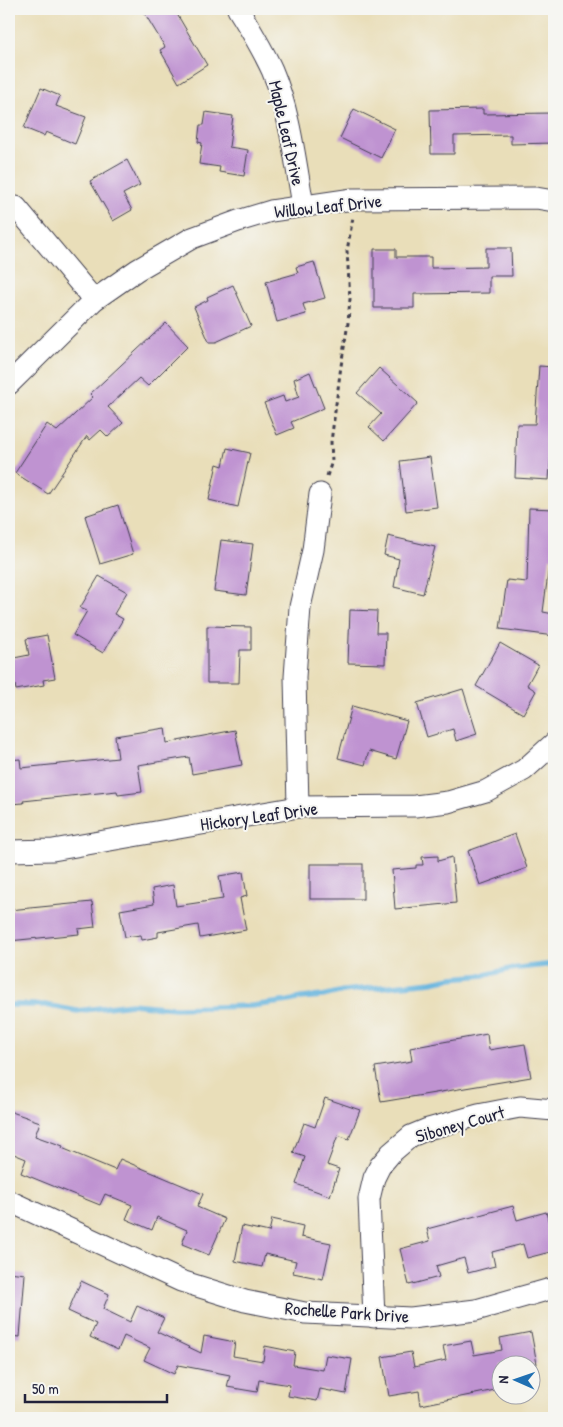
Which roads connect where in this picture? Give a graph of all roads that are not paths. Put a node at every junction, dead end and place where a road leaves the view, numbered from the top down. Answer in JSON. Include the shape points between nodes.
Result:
{"nodes":[{"id":1,"x":238,"y":9,"type":"edge"},
{"id":2,"x":554,"y":200,"type":"edge"},
{"id":3,"x":303,"y":205,"type":"junction"},
{"id":4,"x":16,"y":207,"type":"dead end"},
{"id":5,"x":94,"y":300,"type":"junction"},
{"id":6,"x":9,"y":384,"type":"edge"},
{"id":7,"x":320,"y":494,"type":"road end"},
{"id":8,"x":554,"y":743,"type":"edge"},
{"id":9,"x":298,"y":807,"type":"junction"},
{"id":10,"x":9,"y":851,"type":"edge"},
{"id":11,"x":554,"y":1110,"type":"edge"},
{"id":12,"x":9,"y":1201,"type":"edge"},
{"id":13,"x":554,"y":1288,"type":"edge"},
{"id":14,"x":374,"y":1317,"type":"junction"}],
"edges":[{"from":1,"to":3,"type":"street","name":"Maple Leaf Drive","via":[[268,62],[282,97]]},
{"from":2,"to":3,"type":"street","name":"Willow Leaf Drive","via":[[353,199]]},
{"from":3,"to":5,"type":"street","name":"Willow Leaf Drive","via":[[271,211],[192,238]]},
{"from":4,"to":5,"type":"street"},
{"from":5,"to":6,"type":"street","name":"Willow Leaf Drive"},
{"from":7,"to":9,"type":"street","via":[[313,550],[300,607],[295,677]]},
{"from":8,"to":9,"type":"street","name":"Hickory Leaf Drive","via":[[524,770],[494,787],[448,802],[415,806]]},
{"from":9,"to":10,"type":"street","name":"Hickory Leaf Drive","via":[[53,850]]},
{"from":11,"to":14,"type":"street","name":"Siboney Court","via":[[520,1107],[478,1115],[428,1129],[412,1136],[391,1152],[374,1178],[369,1199]]},
{"from":12,"to":14,"type":"street","name":"Rochelle Park Drive","via":[[182,1281],[245,1301],[305,1313]]},
{"from":13,"to":14,"type":"street","name":"Rochelle Park Drive","via":[[476,1310],[410,1318]]}]}
